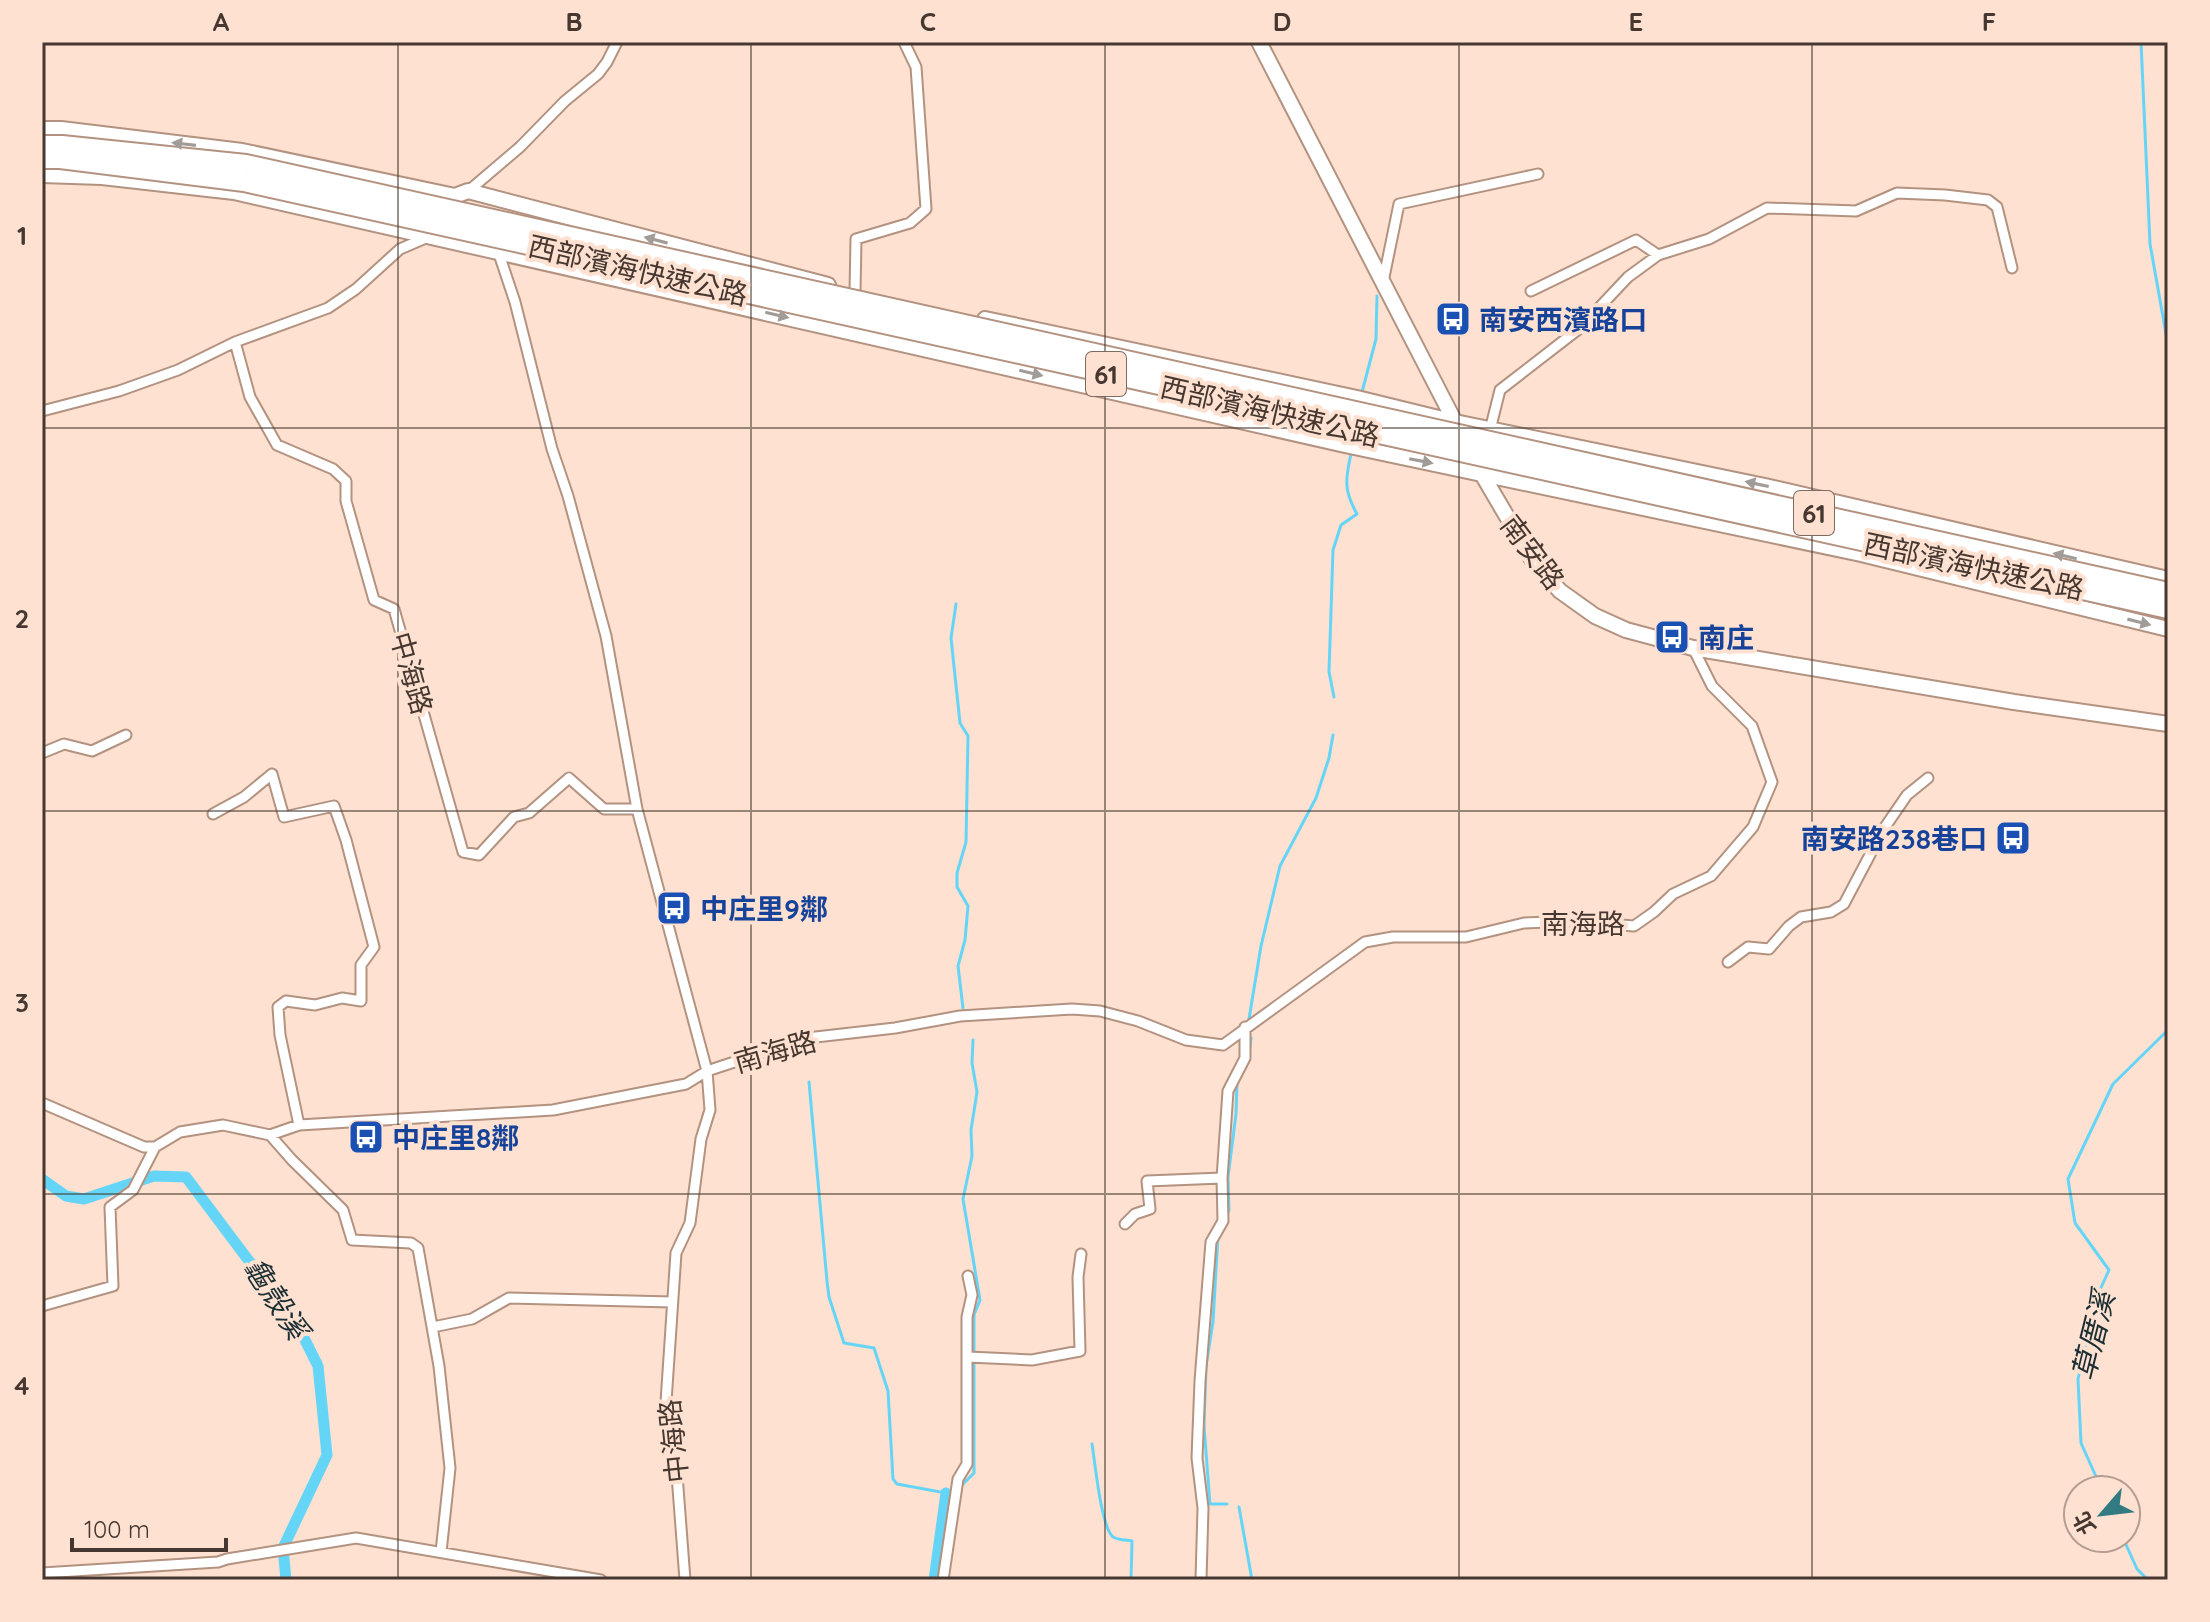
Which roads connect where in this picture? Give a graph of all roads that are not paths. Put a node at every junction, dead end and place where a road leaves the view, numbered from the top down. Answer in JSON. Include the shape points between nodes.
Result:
{"nodes":[{"id":1,"x":617,"y":42,"type":"edge"},
{"id":2,"x":904,"y":42,"type":"edge"},
{"id":3,"x":1259,"y":42,"type":"edge"},
{"id":4,"x":42,"y":129,"type":"edge"},
{"id":5,"x":42,"y":145,"type":"edge"},
{"id":6,"x":42,"y":159,"type":"edge"},
{"id":7,"x":1538,"y":174,"type":"dead end"},
{"id":8,"x":42,"y":175,"type":"edge"},
{"id":9,"x":468,"y":191,"type":"junction"},
{"id":10,"x":432,"y":236,"type":"junction"},
{"id":11,"x":499,"y":252,"type":"junction"},
{"id":12,"x":1658,"y":255,"type":"junction"},
{"id":13,"x":2012,"y":268,"type":"dead end"},
{"id":14,"x":1383,"y":282,"type":"junction"},
{"id":15,"x":1531,"y":291,"type":"dead end"},
{"id":16,"x":855,"y":292,"type":"junction"},
{"id":17,"x":235,"y":342,"type":"junction"},
{"id":18,"x":42,"y":411,"type":"edge"},
{"id":19,"x":1455,"y":422,"type":"junction"},
{"id":20,"x":1490,"y":430,"type":"junction"},
{"id":21,"x":1481,"y":472,"type":"junction"},
{"id":22,"x":2168,"y":579,"type":"edge"},
{"id":23,"x":2168,"y":592,"type":"edge"},
{"id":24,"x":2168,"y":609,"type":"edge"},
{"id":25,"x":2168,"y":629,"type":"edge"},
{"id":26,"x":1693,"y":648,"type":"junction"},
{"id":27,"x":2168,"y":724,"type":"edge"},
{"id":28,"x":126,"y":735,"type":"dead end"},
{"id":29,"x":42,"y":753,"type":"edge"},
{"id":30,"x":1928,"y":778,"type":"dead end"},
{"id":31,"x":637,"y":809,"type":"junction"},
{"id":32,"x":213,"y":814,"type":"dead end"},
{"id":33,"x":1728,"y":962,"type":"dead end"},
{"id":34,"x":1245,"y":1027,"type":"junction"},
{"id":35,"x":707,"y":1071,"type":"junction"},
{"id":36,"x":42,"y":1103,"type":"edge"},
{"id":37,"x":299,"y":1125,"type":"junction"},
{"id":38,"x":270,"y":1135,"type":"junction"},
{"id":39,"x":155,"y":1147,"type":"junction"},
{"id":40,"x":1222,"y":1178,"type":"junction"},
{"id":41,"x":1125,"y":1224,"type":"dead end"},
{"id":42,"x":1081,"y":1254,"type":"dead end"},
{"id":43,"x":968,"y":1276,"type":"dead end"},
{"id":44,"x":672,"y":1302,"type":"junction"},
{"id":45,"x":42,"y":1306,"type":"edge"},
{"id":46,"x":433,"y":1327,"type":"junction"},
{"id":47,"x":968,"y":1357,"type":"junction"},
{"id":48,"x":441,"y":1552,"type":"junction"},
{"id":49,"x":42,"y":1573,"type":"edge"},
{"id":50,"x":601,"y":1580,"type":"edge"},
{"id":51,"x":685,"y":1580,"type":"edge"},
{"id":52,"x":943,"y":1580,"type":"edge"},
{"id":53,"x":1201,"y":1580,"type":"edge"}],
"edges":[{"from":1,"to":9,"type":"street","via":[[598,74]]},
{"from":2,"to":16,"type":"street","via":[[916,67],[926,209],[910,223],[856,239]]},
{"from":3,"to":14,"type":"street","name":"南安路"},
{"from":9,"to":4,"type":"street","one_way":true,"via":[[455,196],[242,151]]},
{"from":5,"to":23,"type":"highway","name":"西部濱海快速公路","number":"61","bridge":true,"via":[[246,164]]},
{"from":6,"to":24,"type":"highway","name":"西部濱海快速公路","number":"61","bridge":true,"via":[[244,182]]},
{"from":7,"to":14,"type":"street","via":[[1399,204]]},
{"from":8,"to":10,"type":"street","via":[[234,192]]},
{"from":9,"to":10,"type":"street"},
{"from":9,"to":11,"type":"street","name":"中海路"},
{"from":16,"to":9,"type":"street","one_way":true},
{"from":10,"to":11,"type":"street"},
{"from":10,"to":17,"type":"street","via":[[400,249],[328,308]]},
{"from":11,"to":21,"type":"street","one_way":true},
{"from":11,"to":31,"type":"street","name":"中海路","via":[[606,636]]},
{"from":12,"to":13,"type":"street","via":[[1709,239],[1767,208],[1856,211],[1897,193],[1988,200],[1997,207]]},
{"from":12,"to":15,"type":"street","via":[[1636,240]]},
{"from":12,"to":20,"type":"street","via":[[1628,277],[1580,328],[1500,390]]},
{"from":14,"to":19,"type":"street","name":"南安路"},
{"from":16,"to":19,"type":"street"},
{"from":17,"to":18,"type":"street","via":[[178,370]]},
{"from":17,"to":31,"type":"street","name":"中海路","via":[[250,397],[277,445],[333,469],[346,481],[346,501],[374,600],[394,609],[463,852],[479,855],[514,817],[529,813],[569,778],[604,809]]},
{"from":19,"to":20,"type":"street"},
{"from":19,"to":21,"type":"street","name":"南安路"},
{"from":20,"to":21,"type":"street"},
{"from":22,"to":20,"type":"street","one_way":true,"via":[[1765,486]]},
{"from":21,"to":25,"type":"street","one_way":true,"via":[[1861,554]]},
{"from":21,"to":26,"type":"street","name":"南安路","via":[[1533,561],[1560,591],[1626,630]]},
{"from":26,"to":27,"type":"street","name":"南安路"},
{"from":26,"to":34,"type":"street","name":"南海路","via":[[1712,686],[1752,726],[1772,782],[1753,827],[1711,876],[1673,894],[1634,926],[1524,923],[1466,937],[1365,942]]},
{"from":28,"to":29,"type":"street","via":[[92,751],[64,744]]},
{"from":30,"to":33,"type":"street","via":[[1907,795],[1883,830],[1844,904],[1801,917],[1769,949],[1748,947]]},
{"from":31,"to":35,"type":"street","name":"中海路"},
{"from":32,"to":37,"type":"street","via":[[272,774],[284,817],[334,806],[346,840],[374,947],[361,965],[361,1001],[286,1001],[278,1007]]},
{"from":34,"to":35,"type":"street","name":"南海路","via":[[1223,1045],[1186,1040],[1100,1011],[960,1016],[807,1038]]},
{"from":34,"to":40,"type":"street","via":[[1245,1058],[1228,1091]]},
{"from":35,"to":37,"type":"street","name":"南海路","via":[[686,1084],[553,1110]]},
{"from":35,"to":44,"type":"street","name":"中海路","via":[[710,1110],[690,1223],[676,1253]]},
{"from":36,"to":39,"type":"street","via":[[134,1144]]},
{"from":37,"to":38,"type":"street","name":"南海路"},
{"from":38,"to":39,"type":"street","via":[[223,1125],[180,1132]]},
{"from":38,"to":46,"type":"street","via":[[343,1210],[352,1240],[411,1243],[418,1248]]},
{"from":39,"to":45,"type":"street","via":[[133,1190],[110,1207],[113,1286]]},
{"from":40,"to":41,"type":"street","via":[[1147,1181],[1150,1209]]},
{"from":40,"to":53,"type":"street","via":[[1223,1221],[1211,1242],[1200,1381]]},
{"from":42,"to":47,"type":"street","via":[[1080,1351],[1032,1360]]},
{"from":43,"to":47,"type":"street"},
{"from":44,"to":46,"type":"street","via":[[509,1298],[472,1319]]},
{"from":44,"to":51,"type":"street","name":"中海路","via":[[666,1402],[673,1422]]},
{"from":46,"to":48,"type":"street","via":[[450,1468]]},
{"from":47,"to":52,"type":"street","via":[[967,1464],[958,1479]]},
{"from":48,"to":49,"type":"street","via":[[356,1538],[218,1562]]},
{"from":48,"to":50,"type":"street"}]}
